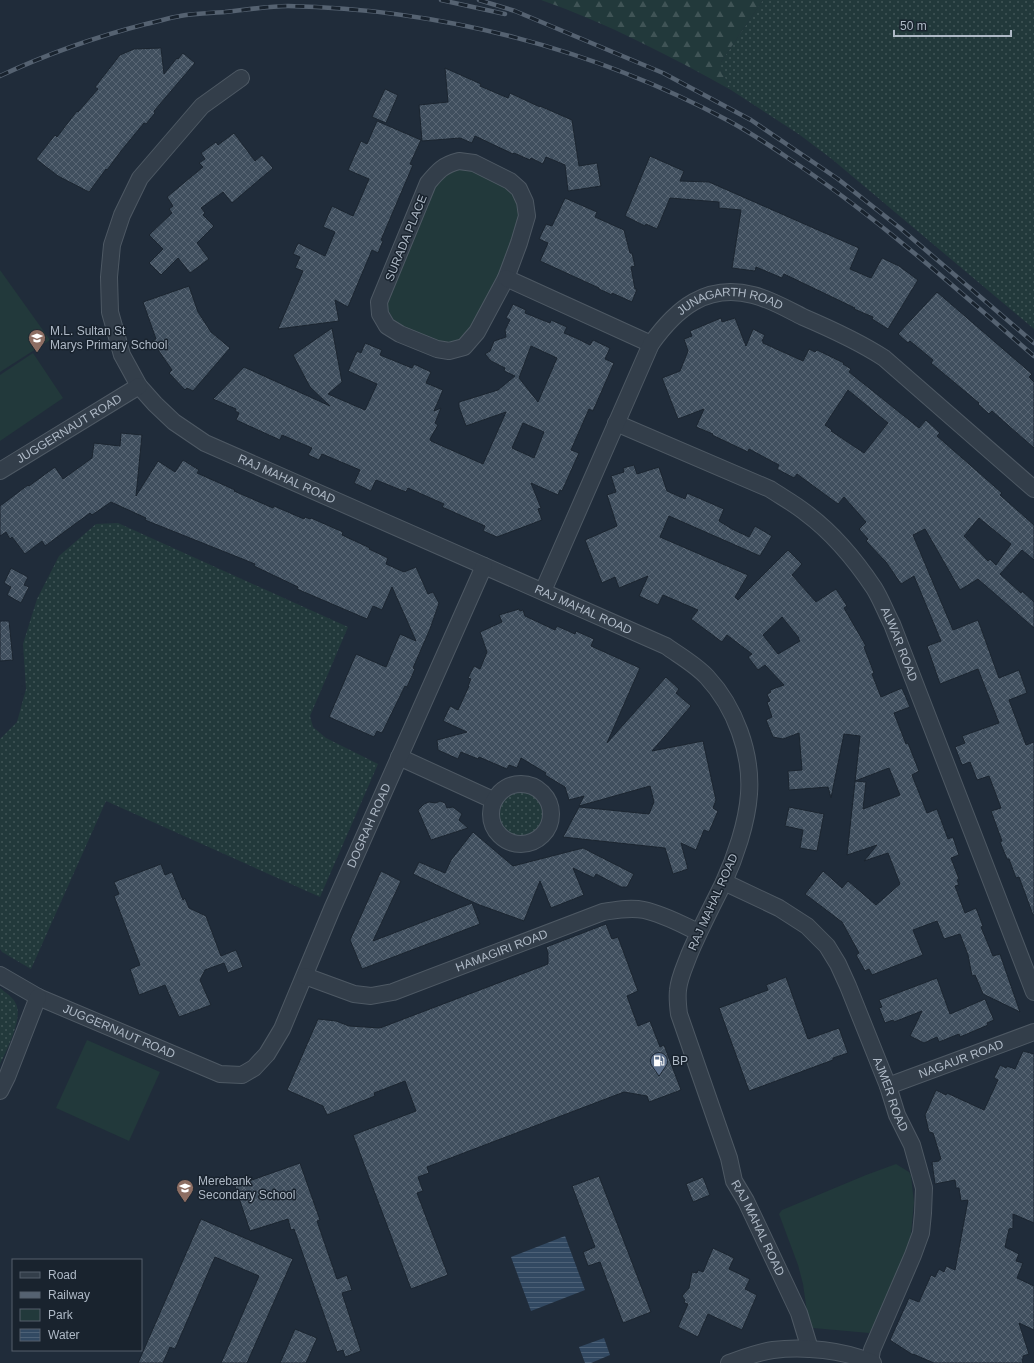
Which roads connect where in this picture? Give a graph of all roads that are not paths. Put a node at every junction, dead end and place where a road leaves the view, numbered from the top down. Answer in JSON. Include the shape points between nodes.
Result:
{"nodes":[{"id":1,"x":241,"y":78,"type":"dead end"},
{"id":2,"x":506,"y":278,"type":"junction"},
{"id":3,"x":651,"y":344,"type":"junction"},
{"id":4,"x":139,"y":386,"type":"junction"},
{"id":5,"x":616,"y":423,"type":"junction"},
{"id":6,"x":0,"y":471,"type":"edge"},
{"id":7,"x":1034,"y":489,"type":"edge"},
{"id":8,"x":484,"y":566,"type":"junction"},
{"id":9,"x":543,"y":591,"type":"junction"},
{"id":10,"x":399,"y":757,"type":"junction"},
{"id":11,"x":494,"y":800,"type":"dead end"},
{"id":12,"x":724,"y":882,"type":"junction"},
{"id":13,"x":698,"y":932,"type":"junction"},
{"id":14,"x":0,"y":975,"type":"edge"},
{"id":15,"x":304,"y":976,"type":"junction"},
{"id":16,"x":1034,"y":992,"type":"edge"},
{"id":17,"x":38,"y":997,"type":"junction"},
{"id":18,"x":1034,"y":1032,"type":"edge"},
{"id":19,"x":242,"y":1075,"type":"joint"},
{"id":20,"x":888,"y":1086,"type":"junction"},
{"id":21,"x":0,"y":1091,"type":"edge"},
{"id":22,"x":810,"y":1349,"type":"junction"},
{"id":23,"x":871,"y":1362,"type":"edge"},
{"id":24,"x":729,"y":1363,"type":"edge"}],
"edges":[{"from":1,"to":4,"type":"street","name":"RAJ MAHAL ROAD","via":[[202,106],[140,178],[122,215],[112,245],[108,277],[110,312],[122,355]]},
{"from":2,"to":2,"type":"street","name":"SURADA PLACE","via":[[477,332],[464,347],[449,351],[437,349],[400,334],[387,326],[380,314],[379,302],[428,183],[436,172],[448,164],[459,161],[474,163],[510,181],[519,189],[525,202],[527,216]]},
{"from":2,"to":3,"type":"street"},
{"from":3,"to":5,"type":"street","name":"JUNAGARTH ROAD"},
{"from":3,"to":7,"type":"street","name":"JUNAGARTH ROAD","via":[[662,328],[697,299],[726,292],[753,295],[861,344],[884,358]]},
{"from":4,"to":6,"type":"street","name":"JUGGERNAUT ROAD"},
{"from":4,"to":8,"type":"street","name":"RAJ MAHAL ROAD","via":[[174,422],[205,443]]},
{"from":5,"to":9,"type":"street","name":"JUNAGARTH ROAD"},
{"from":5,"to":16,"type":"street","name":"ALWAR ROAD","via":[[770,489],[806,512],[825,529],[871,584],[892,624]]},
{"from":8,"to":9,"type":"street","name":"RAJ MAHAL ROAD"},
{"from":8,"to":10,"type":"street","name":"DOGRAH ROAD"},
{"from":9,"to":12,"type":"street","name":"RAJ MAHAL ROAD","via":[[666,646],[706,676],[719,692],[738,728],[749,773],[745,819]]},
{"from":10,"to":11,"type":"street"},
{"from":10,"to":15,"type":"street","name":"DOGRAH ROAD"},
{"from":12,"to":13,"type":"street","name":"RAJ MAHAL ROAD"},
{"from":12,"to":20,"type":"street","name":"AJMER ROAD","via":[[779,908],[807,926],[827,946],[848,986]]},
{"from":13,"to":15,"type":"street","name":"HAMAGIRI ROAD","via":[[668,917],[643,909],[622,909],[603,912],[393,992],[371,996],[354,994]]},
{"from":13,"to":22,"type":"street","name":"RAJ MAHAL ROAD","via":[[681,977],[678,990],[679,1014],[729,1158],[734,1181],[746,1201],[798,1313]]},
{"from":14,"to":17,"type":"street","name":"JUGGERNAUT ROAD"},
{"from":15,"to":19,"type":"street","name":"DOGRAH ROAD","via":[[282,1029],[267,1054],[254,1068]]},
{"from":17,"to":19,"type":"street","name":"JUGGERNAUT ROAD","via":[[220,1074]]},
{"from":17,"to":21,"type":"street"},
{"from":18,"to":20,"type":"street","name":"NAGAUR ROAD"},
{"from":20,"to":23,"type":"street","name":"AJMER ROAD","via":[[918,1166],[924,1188],[923,1213],[921,1233],[872,1350]]},
{"from":22,"to":23,"type":"street","via":[[845,1354]]},
{"from":22,"to":24,"type":"street","via":[[772,1350]]}]}
